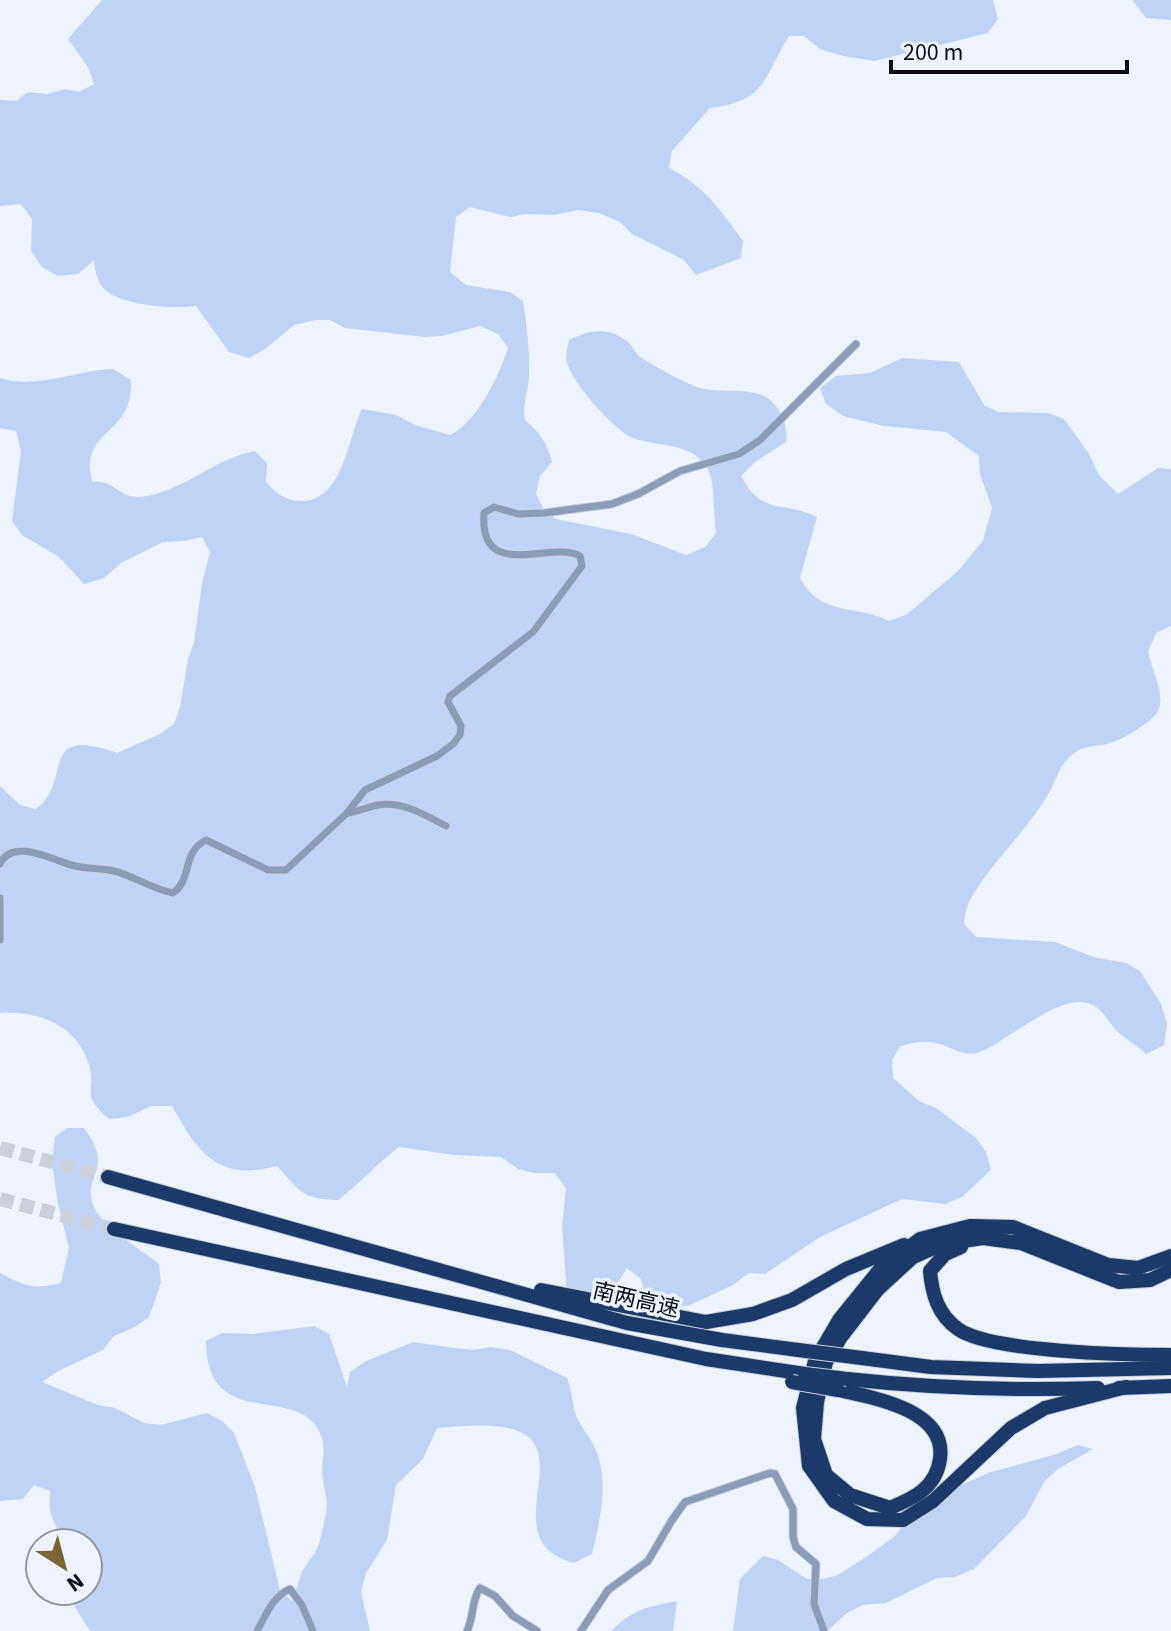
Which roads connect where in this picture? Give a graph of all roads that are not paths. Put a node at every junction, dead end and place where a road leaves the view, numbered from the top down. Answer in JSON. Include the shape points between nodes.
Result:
{"nodes":[{"id":1,"x":856,"y":344,"type":"dead end"},
{"id":2,"x":347,"y":813,"type":"junction"},
{"id":3,"x":446,"y":826,"type":"dead end"},
{"id":4,"x":0,"y":864,"type":"edge"},
{"id":5,"x":0,"y":898,"type":"edge"},
{"id":6,"x":0,"y":940,"type":"edge"},
{"id":7,"x":108,"y":1177,"type":"tunnel mouth"},
{"id":8,"x":114,"y":1229,"type":"tunnel mouth"},
{"id":9,"x":984,"y":1232,"type":"junction"},
{"id":10,"x":920,"y":1239,"type":"junction"},
{"id":11,"x":1171,"y":1256,"type":"edge"},
{"id":12,"x":1088,"y":1264,"type":"junction"},
{"id":13,"x":427,"y":1267,"type":"junction"},
{"id":14,"x":1171,"y":1270,"type":"edge"},
{"id":15,"x":1171,"y":1355,"type":"edge"},
{"id":16,"x":1171,"y":1368,"type":"edge"},
{"id":17,"x":842,"y":1385,"type":"junction"},
{"id":18,"x":1171,"y":1386,"type":"edge"},
{"id":19,"x":1126,"y":1387,"type":"junction"},
{"id":20,"x":257,"y":1631,"type":"edge"},
{"id":21,"x":313,"y":1631,"type":"edge"},
{"id":22,"x":467,"y":1631,"type":"edge"},
{"id":23,"x":537,"y":1631,"type":"edge"},
{"id":24,"x":581,"y":1631,"type":"edge"},
{"id":25,"x":824,"y":1631,"type":"edge"}],
"edges":[{"from":1,"to":2,"type":"street","via":[[760,440],[739,454],[680,471],[612,504],[544,513],[487,509],[485,532],[501,551],[529,556],[572,552],[580,556],[582,566],[533,632],[450,696],[461,726],[453,744],[365,790]]},
{"from":2,"to":3,"type":"street","via":[[397,806]]},
{"from":2,"to":4,"type":"street","via":[[286,870],[268,870],[206,840],[189,856],[182,885],[173,893],[115,871],[75,866],[32,852],[12,853]]},
{"from":5,"to":6,"type":"street"},
{"from":7,"to":13,"type":"highway","name":"南两高速"},
{"from":8,"to":17,"type":"highway","name":"南两高速","bridge":true},
{"from":9,"to":10,"type":"highway","via":[[970,1226]]},
{"from":9,"to":12,"type":"highway","via":[[1013,1227]]},
{"from":9,"to":15,"type":"highway","via":[[945,1254],[930,1271],[942,1314],[960,1331],[987,1341],[1039,1348]]},
{"from":9,"to":17,"type":"highway","via":[[913,1257],[878,1289],[826,1362],[814,1439],[826,1475],[850,1495],[890,1508],[915,1498],[939,1469],[942,1445],[931,1426],[905,1409]]},
{"from":10,"to":13,"type":"highway","via":[[846,1269],[792,1300],[706,1322]]},
{"from":10,"to":19,"type":"highway","via":[[881,1268],[839,1320],[815,1361],[803,1408],[809,1466],[834,1501],[867,1519],[903,1520],[933,1501],[1011,1428],[1045,1408]]},
{"from":11,"to":12,"type":"highway","via":[[1138,1268]]},
{"from":12,"to":14,"type":"highway","via":[[1119,1282],[1150,1280]]},
{"from":13,"to":16,"type":"highway","name":"南两高速","bridge":true,"via":[[627,1323],[722,1340],[931,1367]]},
{"from":17,"to":19,"type":"highway"},
{"from":18,"to":19,"type":"highway"},
{"from":20,"to":21,"type":"street","via":[[273,1602],[290,1589]]},
{"from":22,"to":23,"type":"street","via":[[480,1588]]},
{"from":24,"to":25,"type":"street","via":[[608,1590],[648,1561],[685,1502],[770,1473],[793,1509],[796,1547],[816,1564],[814,1604]]}]}
